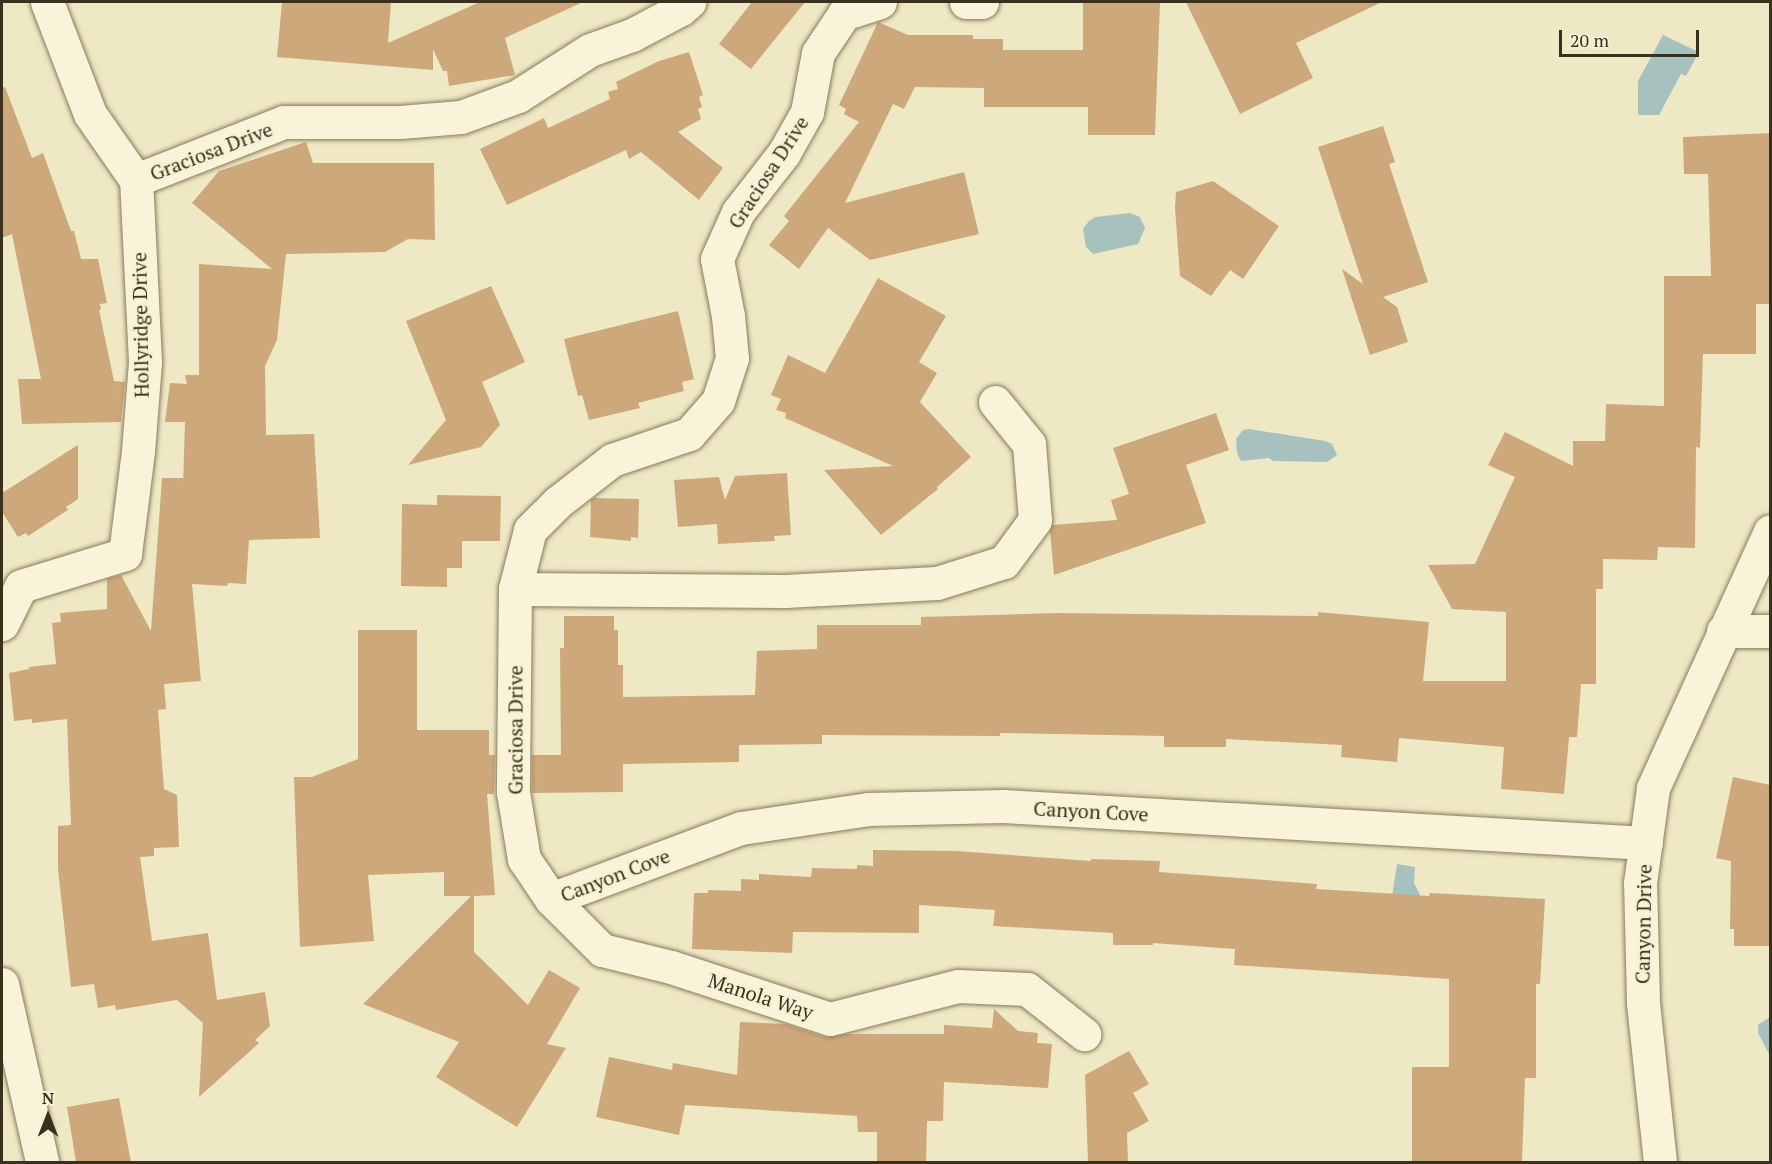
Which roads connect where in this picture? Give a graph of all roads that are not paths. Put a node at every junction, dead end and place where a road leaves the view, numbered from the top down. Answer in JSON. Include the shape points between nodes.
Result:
{"nodes":[{"id":1,"x":48,"y":2,"type":"edge"},
{"id":2,"x":689,"y":2,"type":"edge"},
{"id":3,"x":880,"y":2,"type":"edge"},
{"id":4,"x":966,"y":2,"type":"edge"},
{"id":5,"x":982,"y":2,"type":"edge"},
{"id":6,"x":136,"y":180,"type":"junction"},
{"id":7,"x":995,"y":402,"type":"dead end"},
{"id":8,"x":1770,"y":531,"type":"edge"},
{"id":9,"x":11,"y":579,"type":"edge"},
{"id":10,"x":515,"y":589,"type":"junction"},
{"id":11,"x":2,"y":624,"type":"edge"},
{"id":12,"x":1723,"y":631,"type":"junction"},
{"id":13,"x":1770,"y":631,"type":"edge"},
{"id":14,"x":1646,"y":843,"type":"junction"},
{"id":15,"x":551,"y":899,"type":"junction"},
{"id":16,"x":2,"y":984,"type":"edge"},
{"id":17,"x":1084,"y":1034,"type":"dead end"},
{"id":18,"x":42,"y":1162,"type":"edge"},
{"id":19,"x":1660,"y":1162,"type":"edge"}],
"edges":[{"from":1,"to":6,"type":"street","via":[[90,114]]},
{"from":2,"to":6,"type":"street","name":"Graciosa Drive","via":[[632,35],[590,50],[518,96],[461,117],[400,122],[284,122]]},
{"from":3,"to":10,"type":"street","name":"Graciosa Drive","via":[[844,14],[818,53],[807,112],[784,153],[738,212],[717,259],[729,316],[732,358],[718,401],[689,434],[612,460],[558,502],[530,530]]},
{"from":4,"to":5,"type":"street"},
{"from":6,"to":9,"type":"street","name":"Hollyridge Drive","via":[[145,362],[125,554]]},
{"from":7,"to":10,"type":"street","via":[[1029,444],[1035,520],[1004,562],[937,583],[784,591]]},
{"from":8,"to":12,"type":"street","name":"Canyon Drive"},
{"from":9,"to":11,"type":"street","name":"Hollyridge Drive"},
{"from":10,"to":15,"type":"street","name":"Graciosa Drive","via":[[513,792],[524,859]]},
{"from":12,"to":13,"type":"street"},
{"from":12,"to":14,"type":"street","name":"Canyon Drive","via":[[1653,788]]},
{"from":14,"to":15,"type":"street","name":"Canyon Cove","via":[[1003,806],[868,809],[741,828]]},
{"from":14,"to":19,"type":"street","name":"Canyon Drive","via":[[1640,883],[1643,1002]]},
{"from":15,"to":17,"type":"street","name":"Manola Way","via":[[602,950],[830,1019],[958,986],[1027,989]]},
{"from":16,"to":18,"type":"street"}]}
